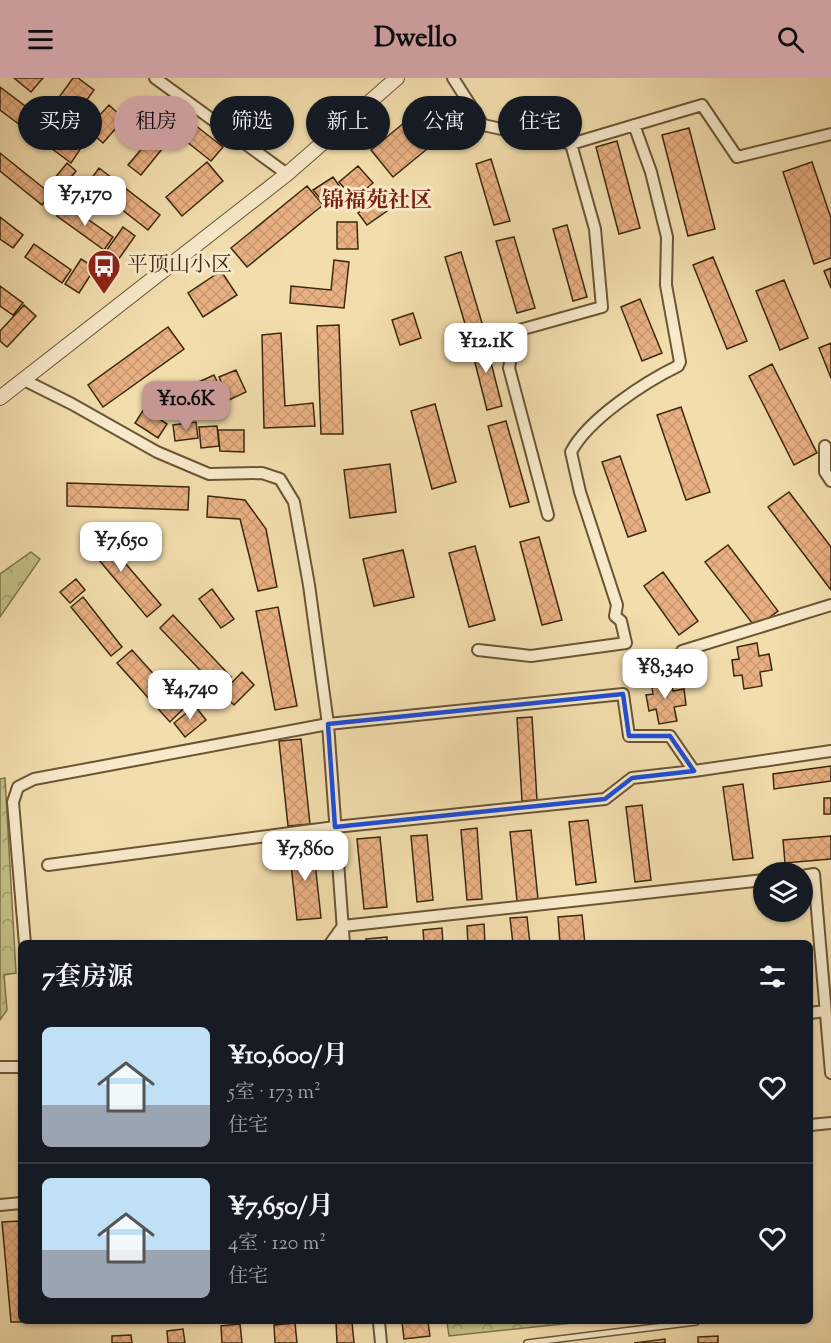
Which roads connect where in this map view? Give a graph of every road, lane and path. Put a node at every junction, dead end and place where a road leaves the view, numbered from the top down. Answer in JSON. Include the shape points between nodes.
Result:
{"nodes":[{"id":1,"x":155,"y":78,"type":"edge"},
{"id":2,"x":397,"y":78,"type":"edge"},
{"id":3,"x":453,"y":78,"type":"edge"},
{"id":4,"x":634,"y":125,"type":"junction"},
{"id":5,"x":498,"y":128,"type":"edge"},
{"id":6,"x":831,"y":134,"type":"edge"},
{"id":7,"x":582,"y":141,"type":"edge"},
{"id":8,"x":573,"y":150,"type":"edge"},
{"id":9,"x":287,"y":174,"type":"junction"},
{"id":10,"x":24,"y":381,"type":"junction"},
{"id":11,"x":0,"y":398,"type":"edge"},
{"id":12,"x":825,"y":446,"type":"dead end"},
{"id":13,"x":831,"y":481,"type":"edge"},
{"id":14,"x":548,"y":515,"type":"dead end"},
{"id":15,"x":831,"y":605,"type":"edge"},
{"id":16,"x":478,"y":650,"type":"dead end"},
{"id":17,"x":682,"y":651,"type":"dead end"},
{"id":18,"x":328,"y":724,"type":"junction"},
{"id":19,"x":831,"y":751,"type":"edge"},
{"id":20,"x":694,"y":771,"type":"junction"},
{"id":21,"x":335,"y":827,"type":"junction"},
{"id":22,"x":48,"y":865,"type":"dead end"},
{"id":23,"x":813,"y":874,"type":"edge"},
{"id":24,"x":753,"y":881,"type":"edge"},
{"id":25,"x":343,"y":926,"type":"junction"},
{"id":26,"x":25,"y":940,"type":"edge"},
{"id":27,"x":333,"y":940,"type":"edge"},
{"id":28,"x":344,"y":940,"type":"edge"},
{"id":29,"x":825,"y":1011,"type":"junction"},
{"id":30,"x":813,"y":1013,"type":"edge"},
{"id":31,"x":0,"y":1067,"type":"edge"},
{"id":32,"x":18,"y":1067,"type":"edge"},
{"id":33,"x":831,"y":1073,"type":"edge"},
{"id":34,"x":831,"y":1123,"type":"edge"},
{"id":35,"x":813,"y":1125,"type":"edge"},
{"id":36,"x":18,"y":1203,"type":"edge"},
{"id":37,"x":0,"y":1205,"type":"edge"},
{"id":38,"x":379,"y":1324,"type":"edge"},
{"id":39,"x":680,"y":1324,"type":"edge"},
{"id":40,"x":381,"y":1343,"type":"edge"},
{"id":41,"x":527,"y":1343,"type":"edge"}],
"edges":[{"from":1,"to":9,"type":"street"},
{"from":2,"to":9,"type":"street"},
{"from":3,"to":5,"type":"street","via":[[483,125]]},
{"from":4,"to":6,"type":"street","via":[[702,105],[737,157]]},
{"from":4,"to":7,"type":"street"},
{"from":4,"to":16,"type":"street","via":[[651,172],[667,237],[666,285],[680,362],[604,416],[576,442],[571,452],[616,605],[615,616],[621,621],[626,643],[531,656]]},
{"from":8,"to":14,"type":"street","via":[[595,229],[602,307],[516,331],[509,368]]},
{"from":9,"to":10,"type":"street"},
{"from":10,"to":11,"type":"street"},
{"from":10,"to":18,"type":"street","via":[[157,452],[209,474],[262,473],[280,479],[294,502]]},
{"from":12,"to":13,"type":"street","via":[[825,472]]},
{"from":15,"to":17,"type":"street"},
{"from":18,"to":20,"type":"street","via":[[622,694],[629,736],[670,736]]},
{"from":18,"to":21,"type":"street"},
{"from":18,"to":26,"type":"street","via":[[34,779],[18,787],[13,801]]},
{"from":19,"to":20,"type":"street"},
{"from":20,"to":21,"type":"street","via":[[632,778],[605,800]]},
{"from":21,"to":22,"type":"street"},
{"from":21,"to":25,"type":"street"},
{"from":23,"to":29,"type":"street"},
{"from":24,"to":25,"type":"street"},
{"from":25,"to":27,"type":"street"},
{"from":25,"to":28,"type":"street"},
{"from":29,"to":30,"type":"street"},
{"from":29,"to":33,"type":"street"},
{"from":31,"to":32,"type":"street"},
{"from":34,"to":35,"type":"street"},
{"from":36,"to":37,"type":"street"},
{"from":38,"to":40,"type":"street"},
{"from":39,"to":41,"type":"lane"}]}
